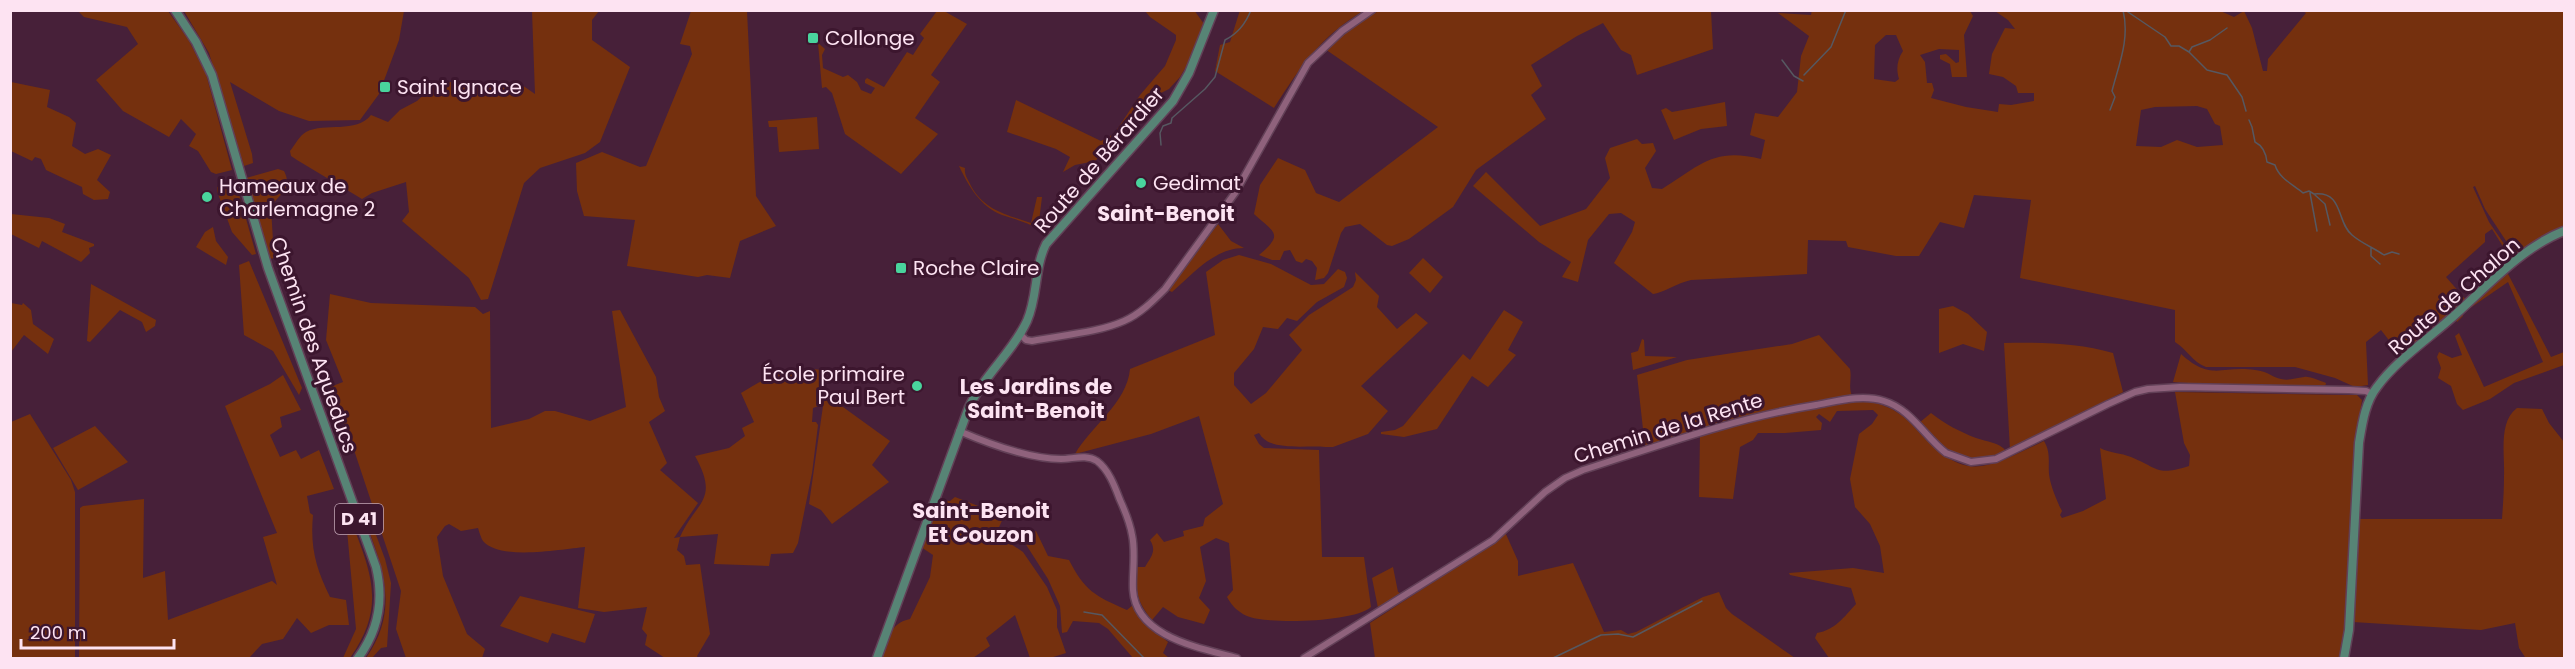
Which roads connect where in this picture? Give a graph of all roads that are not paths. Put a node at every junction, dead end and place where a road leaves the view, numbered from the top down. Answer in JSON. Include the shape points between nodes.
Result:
{"nodes":[{"id":1,"x":175,"y":10,"type":"edge"},
{"id":2,"x":1214,"y":10,"type":"edge"},
{"id":3,"x":1372,"y":10,"type":"edge"},
{"id":4,"x":2565,"y":231,"type":"edge"},
{"id":5,"x":1020,"y":334,"type":"junction"},
{"id":6,"x":2372,"y":394,"type":"junction"},
{"id":7,"x":959,"y":431,"type":"junction"},
{"id":8,"x":358,"y":658,"type":"edge"},
{"id":9,"x":877,"y":658,"type":"edge"},
{"id":10,"x":1238,"y":658,"type":"edge"},
{"id":11,"x":1304,"y":658,"type":"edge"},
{"id":12,"x":2344,"y":658,"type":"edge"}],
"edges":[{"from":1,"to":8,"type":"main road","name":"Chemin des Aqueducs","number":"D 41","via":[[212,75],[271,278],[376,567],[378,613],[370,641]]},
{"from":2,"to":5,"type":"main road","name":"Route de Bérardier","via":[[1189,73],[1173,101],[1046,244],[1040,257],[1033,303]]},
{"from":3,"to":5,"type":"street","via":[[1308,63],[1235,193],[1155,299],[1116,324],[1032,341]]},
{"from":4,"to":6,"type":"main road","name":"Route de Chalon","via":[[2516,261]]},
{"from":5,"to":7,"type":"main road","name":"Route de Bérardier","via":[[975,394]]},
{"from":6,"to":11,"type":"street","name":"Chemin de la Rente","via":[[2349,390],[2148,389],[2108,404],[2005,456],[1978,462],[1954,458],[1901,409],[1875,399],[1807,406],[1717,426],[1565,478],[1493,540]]},
{"from":6,"to":12,"type":"main road","via":[[2359,443],[2349,630]]},
{"from":7,"to":9,"type":"main road","name":"Route de Bérardier"},
{"from":7,"to":10,"type":"street","via":[[1044,457],[1089,457],[1097,462],[1111,479],[1131,526],[1133,591],[1140,609],[1169,637]]}]}
